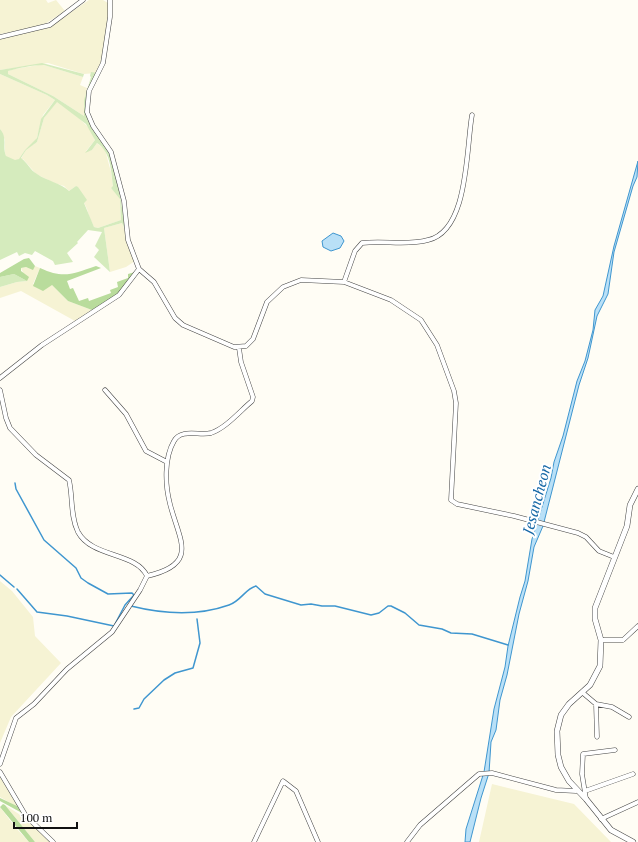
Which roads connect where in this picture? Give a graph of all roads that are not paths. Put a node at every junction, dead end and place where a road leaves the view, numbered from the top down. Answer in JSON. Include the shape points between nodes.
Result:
{"nodes":[{"id":1,"x":83,"y":0,"type":"edge"},
{"id":2,"x":110,"y":0,"type":"edge"},
{"id":3,"x":0,"y":37,"type":"edge"},
{"id":4,"x":472,"y":115,"type":"dead end"},
{"id":5,"x":139,"y":269,"type":"junction"},
{"id":6,"x":344,"y":282,"type":"junction"},
{"id":7,"x":239,"y":348,"type":"junction"},
{"id":8,"x":0,"y":378,"type":"edge"},
{"id":9,"x":0,"y":390,"type":"edge"},
{"id":10,"x":105,"y":390,"type":"dead end"},
{"id":11,"x":167,"y":462,"type":"junction"},
{"id":12,"x":638,"y":489,"type":"edge"},
{"id":13,"x":614,"y":557,"type":"junction"},
{"id":14,"x":147,"y":576,"type":"junction"},
{"id":15,"x":638,"y":626,"type":"edge"},
{"id":16,"x":601,"y":640,"type":"junction"},
{"id":17,"x":583,"y":693,"type":"junction"},
{"id":18,"x":596,"y":704,"type":"junction"},
{"id":19,"x":629,"y":717,"type":"dead end"},
{"id":20,"x":597,"y":737,"type":"dead end"},
{"id":21,"x":615,"y":750,"type":"dead end"},
{"id":22,"x":0,"y":764,"type":"edge"},
{"id":23,"x":0,"y":772,"type":"edge"},
{"id":24,"x":633,"y":774,"type":"dead end"},
{"id":25,"x":576,"y":790,"type":"junction"},
{"id":26,"x":585,"y":791,"type":"junction"},
{"id":27,"x":586,"y":800,"type":"junction"},
{"id":28,"x":638,"y":802,"type":"edge"},
{"id":29,"x":602,"y":819,"type":"junction"},
{"id":30,"x":53,"y":842,"type":"edge"},
{"id":31,"x":254,"y":842,"type":"edge"},
{"id":32,"x":318,"y":842,"type":"edge"},
{"id":33,"x":407,"y":842,"type":"edge"},
{"id":34,"x":633,"y":842,"type":"edge"}],
"edges":[{"from":1,"to":3,"type":"street","via":[[50,25]]},
{"from":2,"to":5,"type":"street","via":[[104,59],[89,91],[87,112],[110,152],[124,201],[128,240]]},
{"from":4,"to":6,"type":"street","via":[[465,176],[447,229],[438,237],[424,241],[362,243],[355,251]]},
{"from":5,"to":7,"type":"street","via":[[154,282],[175,318],[183,325]]},
{"from":5,"to":8,"type":"street","via":[[119,295],[42,345]]},
{"from":6,"to":7,"type":"street","via":[[302,280],[283,287],[267,302],[253,339],[246,346]]},
{"from":6,"to":13,"type":"street","via":[[365,292],[387,298],[414,315],[423,322],[437,345],[456,403],[452,500],[457,504],[584,535],[599,551]]},
{"from":7,"to":11,"type":"street","via":[[252,401],[217,430],[207,434],[182,434],[176,438]]},
{"from":9,"to":14,"type":"street","via":[[10,428],[36,455],[69,480],[74,519],[81,536],[108,554],[137,565]]},
{"from":10,"to":11,"type":"street","via":[[126,414],[146,451]]},
{"from":11,"to":14,"type":"street","via":[[168,494],[175,523],[181,534],[182,552],[173,566]]},
{"from":12,"to":13,"type":"street","via":[[630,505],[627,526]]},
{"from":13,"to":16,"type":"street","via":[[595,608]]},
{"from":14,"to":22,"type":"street","via":[[112,632],[67,669],[34,704],[16,718]]},
{"from":15,"to":16,"type":"street","via":[[623,640]]},
{"from":16,"to":17,"type":"street","via":[[598,671],[594,681]]},
{"from":17,"to":18,"type":"street"},
{"from":17,"to":25,"type":"street","via":[[565,708],[556,731],[561,767]]},
{"from":18,"to":19,"type":"street","via":[[612,707]]},
{"from":18,"to":20,"type":"street"},
{"from":21,"to":26,"type":"street","via":[[583,754],[582,774]]},
{"from":23,"to":30,"type":"street","via":[[26,816]]},
{"from":24,"to":26,"type":"street"},
{"from":25,"to":27,"type":"street"},
{"from":25,"to":33,"type":"street","via":[[556,790],[492,773],[483,773],[460,789],[420,825]]},
{"from":26,"to":27,"type":"street"},
{"from":27,"to":29,"type":"street"},
{"from":28,"to":29,"type":"street"},
{"from":29,"to":34,"type":"street","via":[[614,833]]},
{"from":31,"to":32,"type":"street","via":[[283,781],[296,791]]}]}
